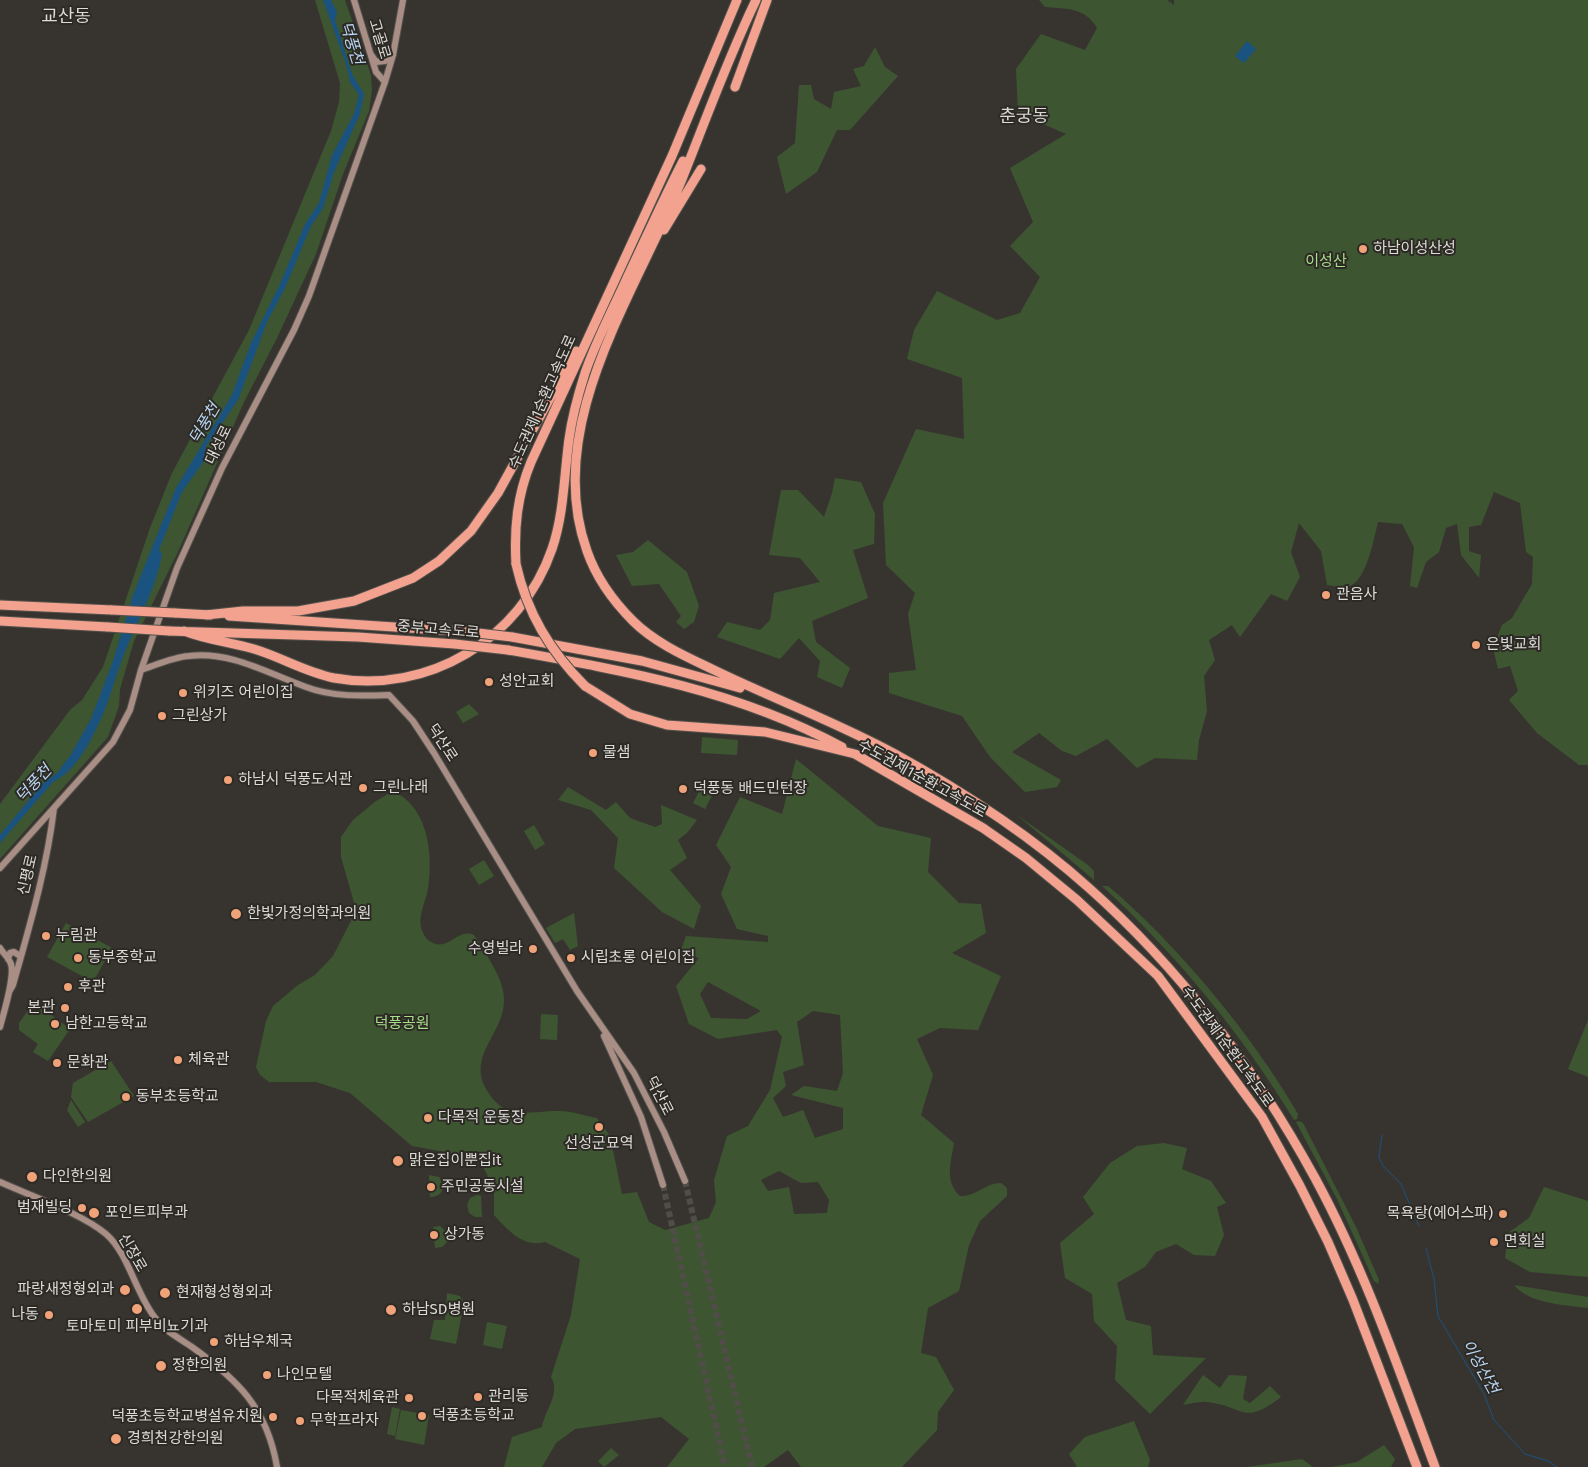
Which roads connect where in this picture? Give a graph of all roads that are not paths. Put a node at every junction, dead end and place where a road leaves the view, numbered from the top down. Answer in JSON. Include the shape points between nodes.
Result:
{"nodes":[{"id":1,"x":354,"y":0,"type":"edge"},
{"id":2,"x":403,"y":0,"type":"edge"},
{"id":3,"x":737,"y":0,"type":"edge"},
{"id":4,"x":756,"y":0,"type":"edge"},
{"id":5,"x":767,"y":0,"type":"edge"},
{"id":6,"x":370,"y":52,"type":"junction"},
{"id":7,"x":393,"y":55,"type":"junction"},
{"id":8,"x":385,"y":82,"type":"junction"},
{"id":9,"x":735,"y":88,"type":"dead end"},
{"id":10,"x":705,"y":117,"type":"junction"},
{"id":11,"x":701,"y":169,"type":"dead end"},
{"id":12,"x":651,"y":249,"type":"junction"},
{"id":13,"x":606,"y":298,"type":"junction"},
{"id":14,"x":0,"y":605,"type":"edge"},
{"id":15,"x":206,"y":615,"type":"junction"},
{"id":16,"x":0,"y":621,"type":"edge"},
{"id":17,"x":184,"y":631,"type":"junction"},
{"id":18,"x":141,"y":670,"type":"junction"},
{"id":19,"x":764,"y":695,"type":"junction"},
{"id":20,"x":856,"y":754,"type":"junction"},
{"id":21,"x":54,"y":808,"type":"junction"},
{"id":22,"x":0,"y":868,"type":"edge"},
{"id":23,"x":22,"y":946,"type":"junction"},
{"id":24,"x":1,"y":949,"type":"edge"},
{"id":25,"x":13,"y":952,"type":"junction"},
{"id":26,"x":20,"y":958,"type":"junction"},
{"id":27,"x":10,"y":960,"type":"junction"},
{"id":28,"x":9,"y":992,"type":"junction"},
{"id":29,"x":0,"y":1027,"type":"edge"},
{"id":30,"x":601,"y":1028,"type":"junction"},
{"id":31,"x":685,"y":1181,"type":"tunnel mouth"},
{"id":32,"x":0,"y":1182,"type":"edge"},
{"id":33,"x":663,"y":1185,"type":"tunnel mouth"},
{"id":34,"x":277,"y":1467,"type":"edge"},
{"id":35,"x":1417,"y":1467,"type":"edge"},
{"id":36,"x":1435,"y":1467,"type":"edge"}],
"edges":[{"from":1,"to":6,"type":"street","name":"고골로"},
{"from":2,"to":7,"type":"street","name":"대성로"},
{"from":3,"to":13,"type":"highway","name":"수도권제1순환고속도로","via":[[672,156]]},
{"from":4,"to":10,"type":"highway","name":"수도권제1순환고속도로"},
{"from":5,"to":9,"type":"highway"},
{"from":6,"to":7,"type":"street","via":[[376,62]]},
{"from":6,"to":8,"type":"street","name":"고골로","via":[[376,72]]},
{"from":7,"to":8,"type":"street","name":"대성로"},
{"from":8,"to":18,"type":"street","name":"대성로","via":[[309,296],[201,512]]},
{"from":10,"to":12,"type":"highway","name":"수도권제1순환고속도로"},
{"from":10,"to":17,"type":"highway","via":[[602,328],[574,414],[553,546],[543,573],[506,624],[486,642],[455,661],[414,676],[376,681],[312,673],[254,649],[201,638]]},
{"from":11,"to":12,"type":"highway"},
{"from":12,"to":19,"type":"highway","name":"수도권제1순환고속도로","via":[[602,353],[588,396],[576,472],[577,512],[582,535],[595,570],[635,623],[678,653]]},
{"from":13,"to":15,"type":"highway","via":[[498,493],[471,531],[440,561],[413,578],[354,601],[298,611]]},
{"from":13,"to":20,"type":"highway","name":"수도권제1순환고속도로","bridge":true,"via":[[522,483],[516,511],[516,564],[539,629],[568,669],[585,686],[630,714],[666,725],[765,732]]},
{"from":14,"to":15,"type":"highway","name":"중부고속도로","bridge":true},
{"from":15,"to":19,"type":"highway","name":"중부고속도로","bridge":true,"via":[[512,637],[642,662]]},
{"from":16,"to":17,"type":"highway","name":"중부고속도로","bridge":true},
{"from":17,"to":20,"type":"highway","name":"중부고속도로","bridge":true,"via":[[455,644],[601,666],[706,690],[787,719]]},
{"from":18,"to":21,"type":"street","name":"대성로","via":[[130,710],[113,742]]},
{"from":18,"to":30,"type":"street","name":"덕산로","via":[[187,656],[209,656],[254,665],[307,688],[344,695],[389,695],[413,721],[434,753]]},
{"from":19,"to":36,"type":"highway","name":"수도권제1순환고속도로","via":[[845,728],[970,798],[1073,874],[1169,968],[1219,1029],[1268,1099],[1316,1180],[1368,1291]]},
{"from":20,"to":35,"type":"highway","name":"수도권제1순환고속도로","via":[[983,828],[1026,858],[1077,900],[1158,976],[1262,1117],[1300,1186],[1353,1300]]},
{"from":21,"to":22,"type":"street","name":"대성로"},
{"from":21,"to":23,"type":"street","name":"신평로","via":[[36,899]]},
{"from":23,"to":25,"type":"street"},
{"from":23,"to":26,"type":"street","name":"신평로"},
{"from":24,"to":25,"type":"street"},
{"from":24,"to":27,"type":"street"},
{"from":25,"to":26,"type":"street"},
{"from":25,"to":27,"type":"street"},
{"from":26,"to":27,"type":"street","via":[[14,963]]},
{"from":26,"to":28,"type":"street","name":"신평로","via":[[14,985]]},
{"from":27,"to":28,"type":"street","name":"신평로"},
{"from":28,"to":29,"type":"street","name":"신평로"},
{"from":30,"to":31,"type":"street","name":"덕산로","via":[[634,1073]]},
{"from":30,"to":33,"type":"street","name":"덕산로","via":[[641,1117]]},
{"from":32,"to":34,"type":"street","name":"신장로","via":[[90,1224],[108,1236],[161,1326],[211,1360],[243,1389],[266,1428]]}]}
